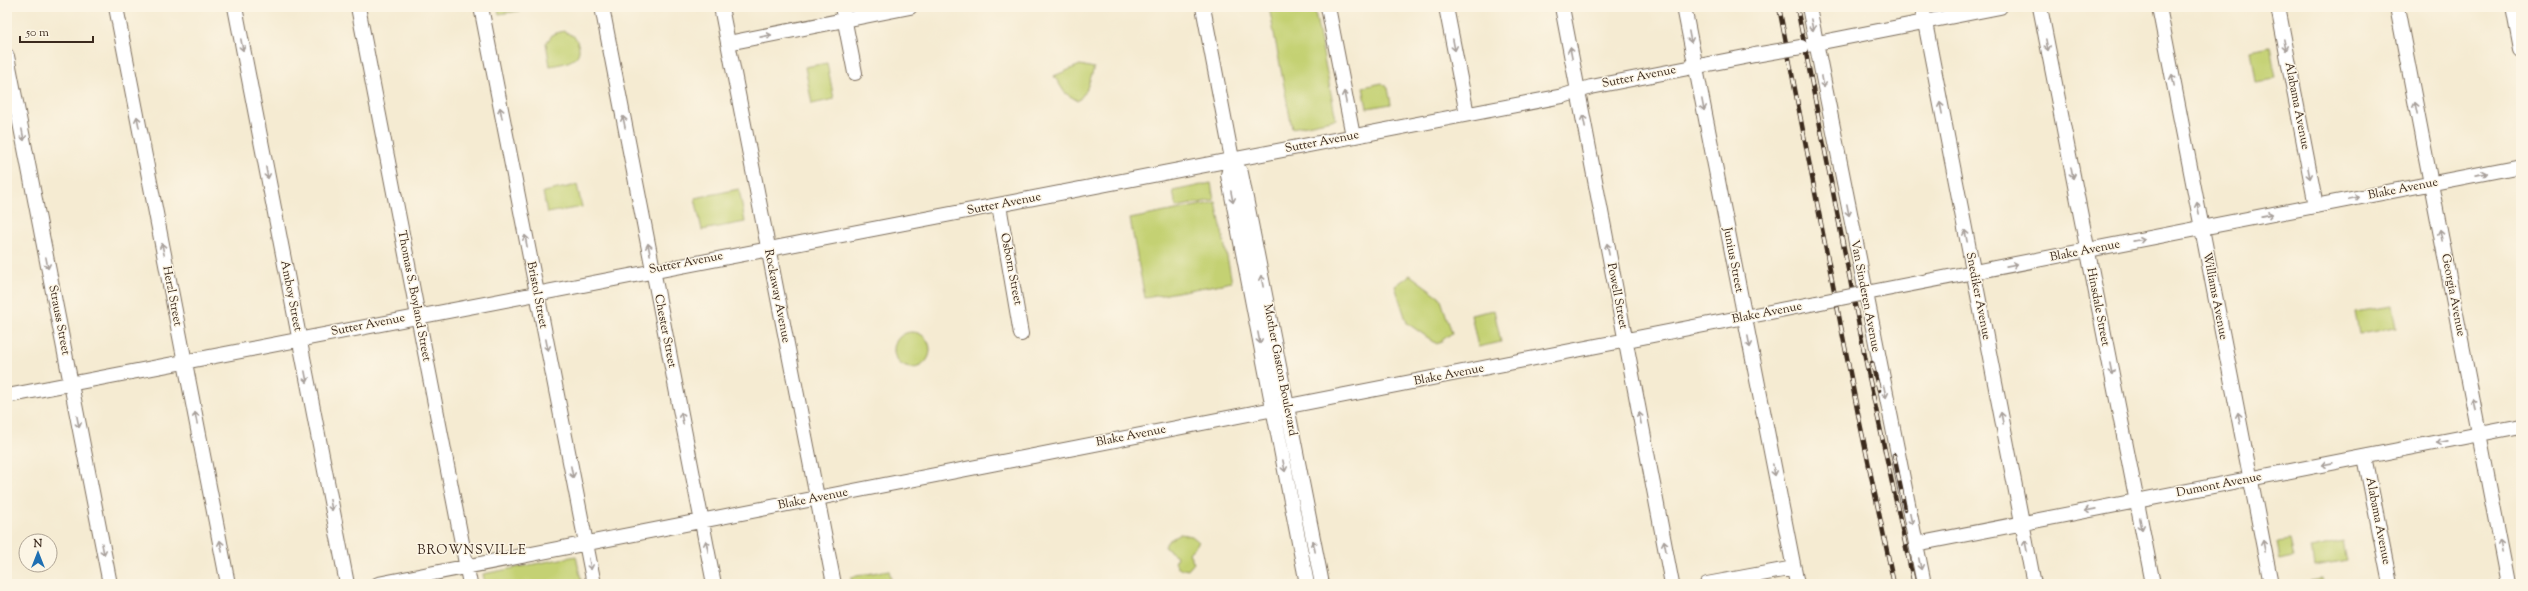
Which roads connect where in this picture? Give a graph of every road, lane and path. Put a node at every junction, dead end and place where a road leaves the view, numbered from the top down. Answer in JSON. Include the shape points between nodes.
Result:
{"nodes":[{"id":1,"x":116,"y":7,"type":"edge"},
{"id":2,"x":235,"y":7,"type":"edge"},
{"id":3,"x":358,"y":7,"type":"edge"},
{"id":4,"x":480,"y":7,"type":"edge"},
{"id":5,"x":602,"y":7,"type":"edge"},
{"id":6,"x":721,"y":7,"type":"edge"},
{"id":7,"x":910,"y":7,"type":"edge"},
{"id":8,"x":1203,"y":7,"type":"edge"},
{"id":9,"x":1328,"y":7,"type":"edge"},
{"id":10,"x":1446,"y":7,"type":"edge"},
{"id":11,"x":1562,"y":7,"type":"edge"},
{"id":12,"x":1684,"y":7,"type":"edge"},
{"id":13,"x":1809,"y":7,"type":"edge"},
{"id":14,"x":1922,"y":7,"type":"edge"},
{"id":15,"x":2000,"y":7,"type":"edge"},
{"id":16,"x":2040,"y":7,"type":"edge"},
{"id":17,"x":2159,"y":7,"type":"edge"},
{"id":18,"x":2278,"y":7,"type":"edge"},
{"id":19,"x":2396,"y":7,"type":"edge"},
{"id":20,"x":2513,"y":7,"type":"edge"},
{"id":21,"x":843,"y":13,"type":"edge"},
{"id":22,"x":1924,"y":22,"type":"junction"},
{"id":23,"x":728,"y":43,"type":"junction"},
{"id":24,"x":1816,"y":44,"type":"junction"},
{"id":25,"x":2521,"y":50,"type":"edge"},
{"id":26,"x":7,"y":56,"type":"edge"},
{"id":27,"x":1696,"y":66,"type":"junction"},
{"id":28,"x":855,"y":73,"type":"dead end"},
{"id":29,"x":1578,"y":91,"type":"junction"},
{"id":30,"x":1467,"y":114,"type":"junction"},
{"id":31,"x":1353,"y":136,"type":"junction"},
{"id":32,"x":1232,"y":159,"type":"junction"},
{"id":33,"x":2521,"y":166,"type":"edge"},
{"id":34,"x":2431,"y":184,"type":"junction"},
{"id":35,"x":999,"y":205,"type":"junction"},
{"id":36,"x":2316,"y":206,"type":"junction"},
{"id":37,"x":2202,"y":228,"type":"junction"},
{"id":38,"x":768,"y":248,"type":"junction"},
{"id":39,"x":2087,"y":251,"type":"junction"},
{"id":40,"x":653,"y":270,"type":"junction"},
{"id":41,"x":1973,"y":273,"type":"junction"},
{"id":42,"x":537,"y":293,"type":"junction"},
{"id":43,"x":1863,"y":294,"type":"junction"},
{"id":44,"x":418,"y":316,"type":"junction"},
{"id":45,"x":1744,"y":317,"type":"junction"},
{"id":46,"x":1021,"y":334,"type":"dead end"},
{"id":47,"x":299,"y":339,"type":"junction"},
{"id":48,"x":1625,"y":341,"type":"junction"},
{"id":49,"x":185,"y":361,"type":"junction"},
{"id":50,"x":71,"y":383,"type":"junction"},
{"id":51,"x":7,"y":396,"type":"edge"},
{"id":52,"x":1287,"y":406,"type":"junction"},
{"id":53,"x":1272,"y":408,"type":"junction"},
{"id":54,"x":2521,"y":426,"type":"edge"},
{"id":55,"x":2479,"y":434,"type":"junction"},
{"id":56,"x":2366,"y":457,"type":"junction"},
{"id":57,"x":2251,"y":479,"type":"junction"},
{"id":58,"x":817,"y":498,"type":"junction"},
{"id":59,"x":2136,"y":501,"type":"junction"},
{"id":60,"x":702,"y":521,"type":"junction"},
{"id":61,"x":2022,"y":524,"type":"junction"},
{"id":62,"x":586,"y":543,"type":"junction"},
{"id":63,"x":1916,"y":544,"type":"junction"},
{"id":64,"x":467,"y":566,"type":"junction"},
{"id":65,"x":1794,"y":568,"type":"junction"},
{"id":66,"x":110,"y":584,"type":"edge"},
{"id":67,"x":228,"y":584,"type":"edge"},
{"id":68,"x":347,"y":584,"type":"edge"},
{"id":69,"x":378,"y":584,"type":"edge"},
{"id":70,"x":470,"y":584,"type":"edge"},
{"id":71,"x":594,"y":584,"type":"edge"},
{"id":72,"x":714,"y":584,"type":"edge"},
{"id":73,"x":834,"y":584,"type":"edge"},
{"id":74,"x":1307,"y":584,"type":"edge"},
{"id":75,"x":1322,"y":584,"type":"edge"},
{"id":76,"x":1672,"y":584,"type":"edge"},
{"id":77,"x":1707,"y":584,"type":"edge"},
{"id":78,"x":1797,"y":584,"type":"edge"},
{"id":79,"x":1924,"y":584,"type":"edge"},
{"id":80,"x":2034,"y":584,"type":"edge"},
{"id":81,"x":2153,"y":584,"type":"edge"},
{"id":82,"x":2271,"y":584,"type":"edge"},
{"id":83,"x":2390,"y":584,"type":"edge"},
{"id":84,"x":2508,"y":584,"type":"edge"}],
"edges":[{"from":49,"to":1,"type":"street","name":"Herzl Street","one_way":true},
{"from":2,"to":47,"type":"street","name":"Amboy Street","one_way":true},
{"from":3,"to":44,"type":"street","name":"Thomas S. Boyland Street"},
{"from":42,"to":4,"type":"street","name":"Bristol Street","one_way":true},
{"from":40,"to":5,"type":"street","name":"Chester Street","one_way":true},
{"from":6,"to":23,"type":"street","name":"Rockaway Avenue"},
{"from":7,"to":21,"type":"street"},
{"from":8,"to":32,"type":"street","name":"Mother Gaston Boulevard"},
{"from":31,"to":9,"type":"street","one_way":true},
{"from":10,"to":30,"type":"street","one_way":true},
{"from":29,"to":11,"type":"street","name":"Powell Street","one_way":true},
{"from":12,"to":27,"type":"street","name":"Junius Street","one_way":true},
{"from":13,"to":24,"type":"street","name":"Van Sinderen Avenue","one_way":true},
{"from":14,"to":22,"type":"street","name":"Snediker Avenue"},
{"from":15,"to":22,"type":"street","name":"Sutter Avenue"},
{"from":16,"to":39,"type":"street","name":"Hinsdale Street","one_way":true},
{"from":37,"to":17,"type":"street","name":"Williams Avenue","one_way":true},
{"from":18,"to":36,"type":"street","name":"Alabama Avenue","one_way":true},
{"from":34,"to":19,"type":"street","name":"Georgia Avenue","one_way":true},
{"from":20,"to":25,"type":"street"},
{"from":23,"to":21,"type":"street","one_way":true},
{"from":21,"to":28,"type":"street"},
{"from":22,"to":24,"type":"street","name":"Sutter Avenue"},
{"from":41,"to":22,"type":"street","name":"Snediker Avenue","one_way":true},
{"from":23,"to":38,"type":"street","name":"Rockaway Avenue"},
{"from":24,"to":27,"type":"street","name":"Sutter Avenue","bridge":true},
{"from":24,"to":43,"type":"street","name":"Van Sinderen Avenue","one_way":true},
{"from":26,"to":50,"type":"street","name":"Strauss Street","one_way":true},
{"from":27,"to":29,"type":"street","name":"Sutter Avenue"},
{"from":27,"to":45,"type":"street","name":"Junius Street","one_way":true},
{"from":29,"to":30,"type":"street","name":"Sutter Avenue"},
{"from":48,"to":29,"type":"street","name":"Powell Street","one_way":true},
{"from":30,"to":31,"type":"street","name":"Sutter Avenue"},
{"from":31,"to":32,"type":"street","name":"Sutter Avenue"},
{"from":32,"to":35,"type":"street","name":"Sutter Avenue"},
{"from":52,"to":32,"type":"street","name":"Mother Gaston Boulevard","one_way":true,"via":[[1241,173]]},
{"from":32,"to":53,"type":"street","name":"Mother Gaston Boulevard","one_way":true,"via":[[1228,175]]},
{"from":34,"to":33,"type":"street","name":"Blake Avenue","one_way":true},
{"from":36,"to":34,"type":"street","name":"Blake Avenue","one_way":true},
{"from":55,"to":34,"type":"street","name":"Georgia Avenue","one_way":true},
{"from":35,"to":38,"type":"street","name":"Sutter Avenue"},
{"from":35,"to":46,"type":"street","name":"Osborn Street"},
{"from":37,"to":36,"type":"street","name":"Blake Avenue","one_way":true},
{"from":39,"to":37,"type":"street","name":"Blake Avenue","one_way":true},
{"from":57,"to":37,"type":"street","name":"Williams Avenue","one_way":true},
{"from":38,"to":40,"type":"street","name":"Sutter Avenue"},
{"from":38,"to":58,"type":"street","name":"Rockaway Avenue"},
{"from":41,"to":39,"type":"street","name":"Blake Avenue","one_way":true},
{"from":39,"to":59,"type":"street","name":"Hinsdale Street","one_way":true},
{"from":40,"to":42,"type":"street","name":"Sutter Avenue"},
{"from":60,"to":40,"type":"street","name":"Chester Street","one_way":true},
{"from":41,"to":43,"type":"street","name":"Blake Avenue"},
{"from":61,"to":41,"type":"street","name":"Snediker Avenue","one_way":true},
{"from":42,"to":44,"type":"street","name":"Sutter Avenue"},
{"from":42,"to":62,"type":"street","name":"Bristol Street","one_way":true},
{"from":43,"to":45,"type":"street","name":"Blake Avenue","bridge":true},
{"from":43,"to":63,"type":"street","name":"Van Sinderen Avenue","one_way":true},
{"from":44,"to":47,"type":"street","name":"Sutter Avenue"},
{"from":44,"to":64,"type":"street","name":"Thomas S. Boyland Street"},
{"from":45,"to":48,"type":"street","name":"Blake Avenue"},
{"from":45,"to":65,"type":"street","name":"Junius Street","one_way":true},
{"from":47,"to":49,"type":"street","name":"Sutter Avenue"},
{"from":47,"to":68,"type":"street","name":"Amboy Street","one_way":true},
{"from":48,"to":52,"type":"street","name":"Blake Avenue"},
{"from":76,"to":48,"type":"street","name":"Powell Street","one_way":true},
{"from":49,"to":50,"type":"street","name":"Sutter Avenue"},
{"from":67,"to":49,"type":"street","name":"Herzl Street","one_way":true},
{"from":50,"to":51,"type":"street","name":"Sutter Avenue"},
{"from":50,"to":66,"type":"street","name":"Strauss Street","one_way":true},
{"from":52,"to":53,"type":"street","name":"Blake Avenue"},
{"from":75,"to":52,"type":"street","name":"Mother Gaston Boulevard","one_way":true},
{"from":53,"to":58,"type":"street","name":"Blake Avenue"},
{"from":53,"to":74,"type":"street","name":"Mother Gaston Boulevard","one_way":true},
{"from":54,"to":55,"type":"street","name":"Dumont Avenue"},
{"from":55,"to":56,"type":"street","name":"Dumont Avenue","one_way":true},
{"from":84,"to":55,"type":"street","name":"Georgia Avenue","one_way":true},
{"from":56,"to":57,"type":"street","name":"Dumont Avenue","one_way":true},
{"from":56,"to":83,"type":"street","name":"Alabama Avenue"},
{"from":57,"to":59,"type":"street","name":"Dumont Avenue"},
{"from":82,"to":57,"type":"street","name":"Williams Avenue","one_way":true},
{"from":58,"to":60,"type":"street","name":"Blake Avenue"},
{"from":58,"to":73,"type":"street","name":"Rockaway Avenue"},
{"from":59,"to":61,"type":"street","name":"Dumont Avenue","one_way":true},
{"from":59,"to":81,"type":"street","name":"Hinsdale Street","one_way":true},
{"from":60,"to":62,"type":"street","name":"Blake Avenue"},
{"from":72,"to":60,"type":"street","name":"Chester Street","one_way":true},
{"from":61,"to":63,"type":"street","name":"Dumont Avenue"},
{"from":80,"to":61,"type":"street","name":"Snediker Avenue","one_way":true},
{"from":62,"to":64,"type":"street","name":"Blake Avenue"},
{"from":62,"to":71,"type":"street","name":"Bristol Street","one_way":true},
{"from":63,"to":79,"type":"street","name":"Van Sinderen Avenue","one_way":true},
{"from":64,"to":69,"type":"street","name":"Blake Avenue"},
{"from":64,"to":70,"type":"street","name":"Thomas S. Boyland Street"},
{"from":65,"to":77,"type":"street"},
{"from":65,"to":78,"type":"street","name":"Junius Street"}]}
